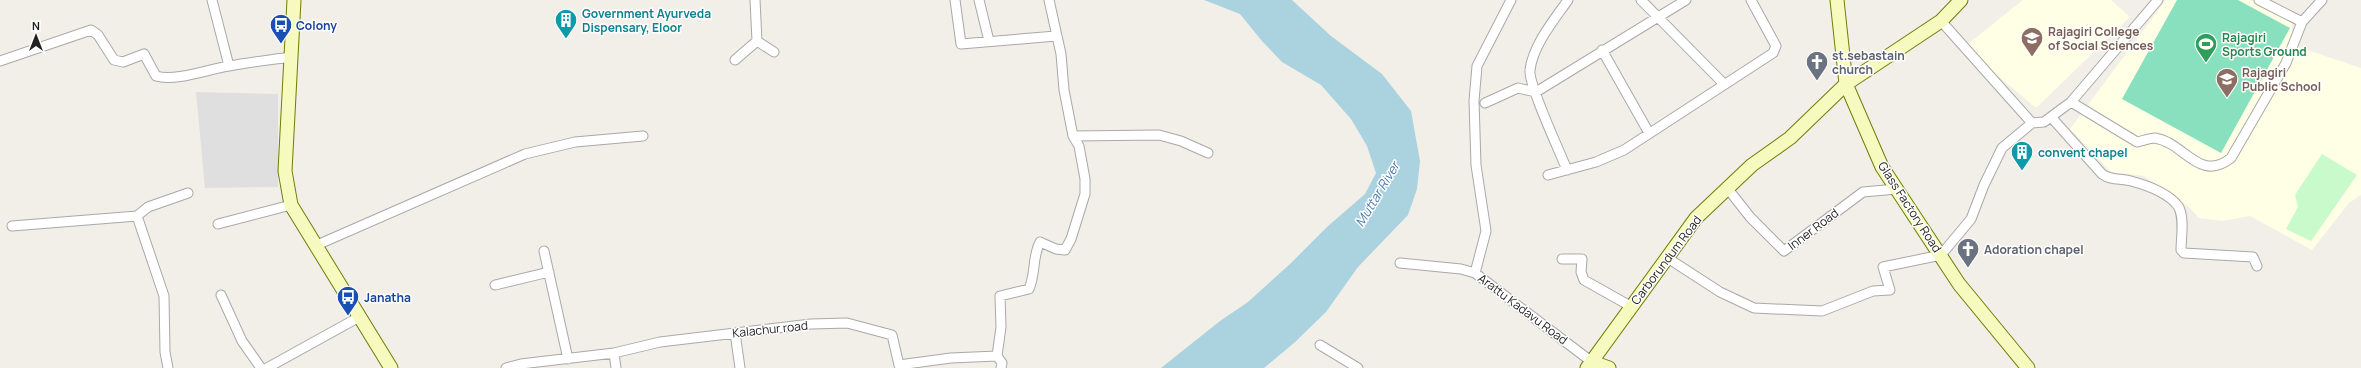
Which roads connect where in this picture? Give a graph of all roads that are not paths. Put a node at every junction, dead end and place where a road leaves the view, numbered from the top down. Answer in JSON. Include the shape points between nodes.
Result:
{"nodes":[{"id":1,"x":212,"y":0,"type":"edge"},
{"id":2,"x":294,"y":0,"type":"edge"},
{"id":3,"x":755,"y":0,"type":"edge"},
{"id":4,"x":955,"y":0,"type":"edge"},
{"id":5,"x":979,"y":0,"type":"edge"},
{"id":6,"x":1049,"y":0,"type":"edge"},
{"id":7,"x":1511,"y":0,"type":"edge"},
{"id":8,"x":1568,"y":0,"type":"edge"},
{"id":9,"x":1641,"y":0,"type":"edge"},
{"id":10,"x":1686,"y":0,"type":"edge"},
{"id":11,"x":1750,"y":0,"type":"edge"},
{"id":12,"x":1837,"y":0,"type":"edge"},
{"id":13,"x":1961,"y":0,"type":"edge"},
{"id":14,"x":2158,"y":0,"type":"edge"},
{"id":15,"x":2259,"y":0,"type":"edge"},
{"id":16,"x":2322,"y":0,"type":"edge"},
{"id":17,"x":1657,"y":18,"type":"junction"},
{"id":18,"x":1941,"y":21,"type":"junction"},
{"id":19,"x":2302,"y":22,"type":"junction"},
{"id":20,"x":1056,"y":36,"type":"junction"},
{"id":21,"x":757,"y":41,"type":"junction"},
{"id":22,"x":989,"y":41,"type":"junction"},
{"id":23,"x":1602,"y":50,"type":"junction"},
{"id":24,"x":774,"y":52,"type":"dead end"},
{"id":25,"x":291,"y":57,"type":"junction"},
{"id":26,"x":735,"y":60,"type":"dead end"},
{"id":27,"x":0,"y":61,"type":"edge"},
{"id":28,"x":228,"y":66,"type":"junction"},
{"id":29,"x":1724,"y":84,"type":"junction"},
{"id":30,"x":1846,"y":84,"type":"junction"},
{"id":31,"x":1536,"y":92,"type":"junction"},
{"id":32,"x":2071,"y":102,"type":"junction"},
{"id":33,"x":1485,"y":103,"type":"dead end"},
{"id":34,"x":2051,"y":118,"type":"junction"},
{"id":35,"x":2032,"y":123,"type":"junction"},
{"id":36,"x":1649,"y":133,"type":"junction"},
{"id":37,"x":643,"y":136,"type":"dead end"},
{"id":38,"x":1073,"y":136,"type":"junction"},
{"id":39,"x":1208,"y":153,"type":"dead end"},
{"id":40,"x":1567,"y":170,"type":"junction"},
{"id":41,"x":1548,"y":175,"type":"dead end"},
{"id":42,"x":1728,"y":189,"type":"junction"},
{"id":43,"x":1897,"y":189,"type":"junction"},
{"id":44,"x":188,"y":193,"type":"dead end"},
{"id":45,"x":291,"y":205,"type":"junction"},
{"id":46,"x":137,"y":216,"type":"junction"},
{"id":47,"x":218,"y":224,"type":"dead end"},
{"id":48,"x":12,"y":226,"type":"dead end"},
{"id":49,"x":316,"y":245,"type":"junction"},
{"id":50,"x":544,"y":251,"type":"dead end"},
{"id":51,"x":1941,"y":255,"type":"junction"},
{"id":52,"x":1666,"y":257,"type":"junction"},
{"id":53,"x":1562,"y":259,"type":"dead end"},
{"id":54,"x":1400,"y":264,"type":"dead end"},
{"id":55,"x":2257,"y":266,"type":"dead end"},
{"id":56,"x":549,"y":272,"type":"junction"},
{"id":57,"x":1475,"y":274,"type":"junction"},
{"id":58,"x":495,"y":285,"type":"dead end"},
{"id":59,"x":221,"y":295,"type":"dead end"},
{"id":60,"x":1632,"y":307,"type":"junction"},
{"id":61,"x":361,"y":316,"type":"junction"},
{"id":62,"x":735,"y":333,"type":"junction"},
{"id":63,"x":1320,"y":345,"type":"dead end"},
{"id":64,"x":614,"y":353,"type":"junction"},
{"id":65,"x":997,"y":356,"type":"junction"},
{"id":66,"x":568,"y":359,"type":"junction"},
{"id":67,"x":1590,"y":365,"type":"edge"},
{"id":68,"x":168,"y":368,"type":"edge"},
{"id":69,"x":261,"y":368,"type":"edge"},
{"id":70,"x":267,"y":368,"type":"edge"},
{"id":71,"x":391,"y":368,"type":"edge"},
{"id":72,"x":506,"y":368,"type":"edge"},
{"id":73,"x":616,"y":368,"type":"edge"},
{"id":74,"x":740,"y":368,"type":"edge"},
{"id":75,"x":1001,"y":368,"type":"edge"},
{"id":76,"x":1358,"y":368,"type":"edge"},
{"id":77,"x":1609,"y":368,"type":"edge"},
{"id":78,"x":2028,"y":368,"type":"edge"}],
"edges":[{"from":1,"to":28,"type":"street"},
{"from":2,"to":25,"type":"main road"},
{"from":3,"to":21,"type":"street"},
{"from":4,"to":22,"type":"street","via":[[962,44]]},
{"from":5,"to":22,"type":"street"},
{"from":6,"to":20,"type":"street"},
{"from":7,"to":57,"type":"street","via":[[1477,66],[1474,101],[1476,165],[1486,231]]},
{"from":8,"to":31,"type":"street","via":[[1533,56],[1530,71]]},
{"from":9,"to":17,"type":"street"},
{"from":10,"to":17,"type":"street"},
{"from":11,"to":29,"type":"street","via":[[1776,46],[1773,53]]},
{"from":12,"to":30,"type":"main road","name":"Glass Factory Road"},
{"from":13,"to":18,"type":"main road","name":"Carborundum Road"},
{"from":14,"to":32,"type":"street"},
{"from":15,"to":19,"type":"street"},
{"from":16,"to":19,"type":"street"},
{"from":17,"to":23,"type":"street"},
{"from":17,"to":29,"type":"street"},
{"from":18,"to":30,"type":"main road","name":"Carborundum Road"},
{"from":18,"to":35,"type":"street"},
{"from":19,"to":32,"type":"street","via":[[2286,63],[2231,158],[2223,165],[2213,168],[2204,166],[2155,138],[2137,142]]},
{"from":20,"to":22,"type":"street"},
{"from":20,"to":38,"type":"street"},
{"from":21,"to":24,"type":"street"},
{"from":21,"to":26,"type":"street"},
{"from":23,"to":31,"type":"street"},
{"from":23,"to":36,"type":"street"},
{"from":25,"to":28,"type":"street"},
{"from":25,"to":45,"type":"main road","via":[[285,171]]},
{"from":27,"to":28,"type":"street","via":[[91,30],[98,35],[114,60],[123,62],[144,54],[159,77],[182,76]]},
{"from":29,"to":36,"type":"street"},
{"from":30,"to":42,"type":"main road","name":"Carborundum Road","via":[[1790,138],[1752,165]]},
{"from":30,"to":43,"type":"main road","name":"Glass Factory Road","via":[[1882,167]]},
{"from":31,"to":33,"type":"street","via":[[1518,88]]},
{"from":31,"to":40,"type":"street"},
{"from":32,"to":34,"type":"street"},
{"from":34,"to":35,"type":"street","via":[[2044,122]]},
{"from":34,"to":55,"type":"street","via":[[2110,180],[2130,181],[2151,188],[2178,207],[2181,219],[2181,250],[2184,253],[2253,257]]},
{"from":35,"to":51,"type":"street","via":[[2002,148],[1971,219]]},
{"from":36,"to":40,"type":"street","via":[[1624,150],[1596,162]]},
{"from":37,"to":49,"type":"street","via":[[575,142],[525,154]]},
{"from":38,"to":39,"type":"street","via":[[1159,135]]},
{"from":38,"to":65,"type":"street","via":[[1079,146],[1085,178],[1085,194],[1075,227],[1065,250],[1040,242],[1035,252],[1034,278],[1029,289],[1000,296],[1000,338]]},
{"from":40,"to":41,"type":"street"},
{"from":42,"to":43,"type":"street","name":"Inner Road","via":[[1750,217],[1784,251],[1863,192]]},
{"from":42,"to":52,"type":"main road","name":"Carborundum Road","via":[[1696,218]]},
{"from":43,"to":51,"type":"main road","name":"Glass Factory Road"},
{"from":44,"to":46,"type":"street","via":[[148,207]]},
{"from":45,"to":47,"type":"street"},
{"from":45,"to":49,"type":"main road"},
{"from":46,"to":48,"type":"street"},
{"from":46,"to":68,"type":"street","via":[[164,296],[165,352]]},
{"from":49,"to":61,"type":"main road"},
{"from":50,"to":56,"type":"street"},
{"from":51,"to":52,"type":"street","via":[[1883,267],[1890,290],[1873,291],[1822,312],[1754,308],[1720,292]]},
{"from":51,"to":78,"type":"main road","name":"Glass Factory Road","via":[[1982,314]]},
{"from":52,"to":60,"type":"main road","name":"Carborundum Road"},
{"from":53,"to":60,"type":"street","via":[[1582,259],[1581,272],[1584,280]]},
{"from":54,"to":57,"type":"street","name":"Arattu Kadavu Road","via":[[1461,269]]},
{"from":56,"to":58,"type":"street"},
{"from":56,"to":66,"type":"street"},
{"from":57,"to":67,"type":"street","name":"Arattu Kadavu Road"},
{"from":59,"to":69,"type":"street","via":[[242,341]]},
{"from":60,"to":67,"type":"main road","name":"Carborundum Road"},
{"from":61,"to":70,"type":"street"},
{"from":61,"to":71,"type":"main road"},
{"from":62,"to":64,"type":"street","name":"Kalachur road","via":[[660,342]]},
{"from":62,"to":65,"type":"street","name":"Kalachur road","via":[[811,324],[847,324],[892,335],[899,365],[951,358]]},
{"from":62,"to":74,"type":"street"},
{"from":63,"to":76,"type":"street"},
{"from":64,"to":66,"type":"street","name":"Kalachur road"},
{"from":64,"to":73,"type":"street"},
{"from":65,"to":75,"type":"street","via":[[1002,363]]},
{"from":66,"to":72,"type":"street","name":"Kalachur road"},
{"from":67,"to":77,"type":"main road"}]}
